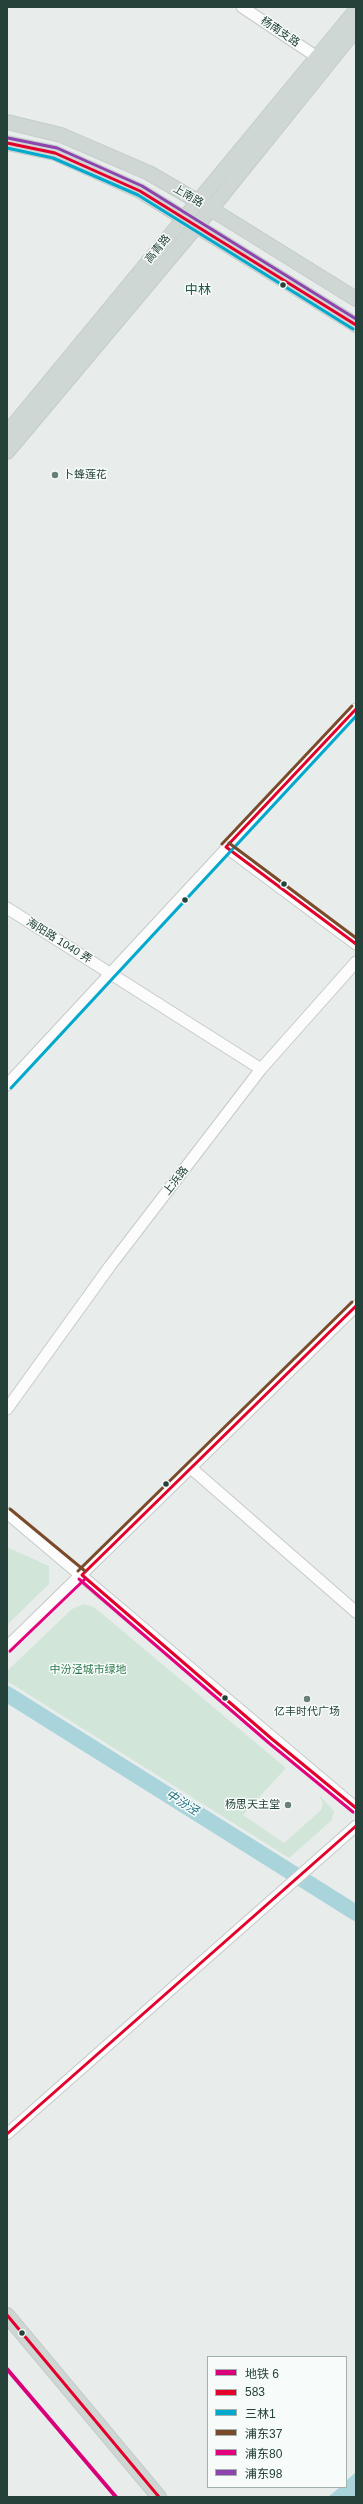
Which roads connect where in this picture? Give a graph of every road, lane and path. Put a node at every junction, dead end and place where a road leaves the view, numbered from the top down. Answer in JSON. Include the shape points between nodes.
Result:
{"nodes":[{"id":1,"x":242,"y":7,"type":"edge"},
{"id":2,"x":356,"y":10,"type":"edge"},
{"id":3,"x":356,"y":29,"type":"edge"},
{"id":4,"x":317,"y":57,"type":"junction"},
{"id":5,"x":7,"y":122,"type":"edge"},
{"id":6,"x":9,"y":145,"type":"edge"},
{"id":7,"x":197,"y":201,"type":"junction"},
{"id":8,"x":211,"y":209,"type":"junction"},
{"id":9,"x":184,"y":216,"type":"junction"},
{"id":10,"x":196,"y":226,"type":"junction"},
{"id":11,"x":356,"y":299,"type":"edge"},
{"id":12,"x":356,"y":325,"type":"edge"},
{"id":13,"x":7,"y":433,"type":"edge"},
{"id":14,"x":7,"y":452,"type":"edge"},
{"id":15,"x":356,"y":709,"type":"edge"},
{"id":16,"x":226,"y":848,"type":"junction"},
{"id":17,"x":7,"y":908,"type":"edge"},
{"id":18,"x":356,"y":944,"type":"edge"},
{"id":19,"x":356,"y":962,"type":"edge"},
{"id":20,"x":111,"y":974,"type":"junction"},
{"id":21,"x":262,"y":1069,"type":"junction"},
{"id":22,"x":7,"y":1085,"type":"edge"},
{"id":23,"x":356,"y":1306,"type":"edge"},
{"id":24,"x":7,"y":1409,"type":"edge"},
{"id":25,"x":191,"y":1468,"type":"junction"},
{"id":26,"x":7,"y":1513,"type":"edge"},
{"id":27,"x":82,"y":1575,"type":"junction"},
{"id":28,"x":356,"y":1612,"type":"edge"},
{"id":29,"x":7,"y":1647,"type":"edge"},
{"id":30,"x":356,"y":1808,"type":"edge"},
{"id":31,"x":356,"y":1826,"type":"edge"},
{"id":32,"x":7,"y":2134,"type":"edge"},
{"id":33,"x":7,"y":2315,"type":"edge"},
{"id":34,"x":159,"y":2497,"type":"edge"}],
"edges":[{"from":1,"to":4,"type":"street","name":"杨南支路"},
{"from":2,"to":4,"type":"main road","name":"高青路"},
{"from":3,"to":8,"type":"main road","name":"高青路"},
{"from":4,"to":7,"type":"main road","name":"高青路"},
{"from":5,"to":7,"type":"main road","name":"上南路","via":[[61,135],[149,173]]},
{"from":6,"to":9,"type":"main road","name":"上南路","via":[[55,153],[140,191]]},
{"from":7,"to":8,"type":"main road","name":"上南路"},
{"from":7,"to":9,"type":"main road","name":"高青路"},
{"from":8,"to":10,"type":"main road","name":"高青路"},
{"from":8,"to":11,"type":"main road","name":"上南路"},
{"from":9,"to":10,"type":"main road","name":"上南路"},
{"from":9,"to":13,"type":"main road","name":"高青路"},
{"from":10,"to":12,"type":"main road","name":"上南路"},
{"from":10,"to":14,"type":"main road","name":"高青路"},
{"from":15,"to":16,"type":"street"},
{"from":16,"to":18,"type":"street"},
{"from":16,"to":20,"type":"street"},
{"from":17,"to":20,"type":"street","name":"海阳路 1040 弄"},
{"from":19,"to":21,"type":"street","name":"上浜路"},
{"from":20,"to":21,"type":"street","name":"海阳路 1040 弄"},
{"from":20,"to":22,"type":"street"},
{"from":21,"to":24,"type":"street","name":"上浜路","via":[[110,1266]]},
{"from":23,"to":25,"type":"street"},
{"from":25,"to":27,"type":"street"},
{"from":25,"to":28,"type":"street"},
{"from":26,"to":27,"type":"street"},
{"from":27,"to":29,"type":"street"},
{"from":27,"to":30,"type":"street"},
{"from":31,"to":32,"type":"street"},
{"from":33,"to":34,"type":"main road"}]}
